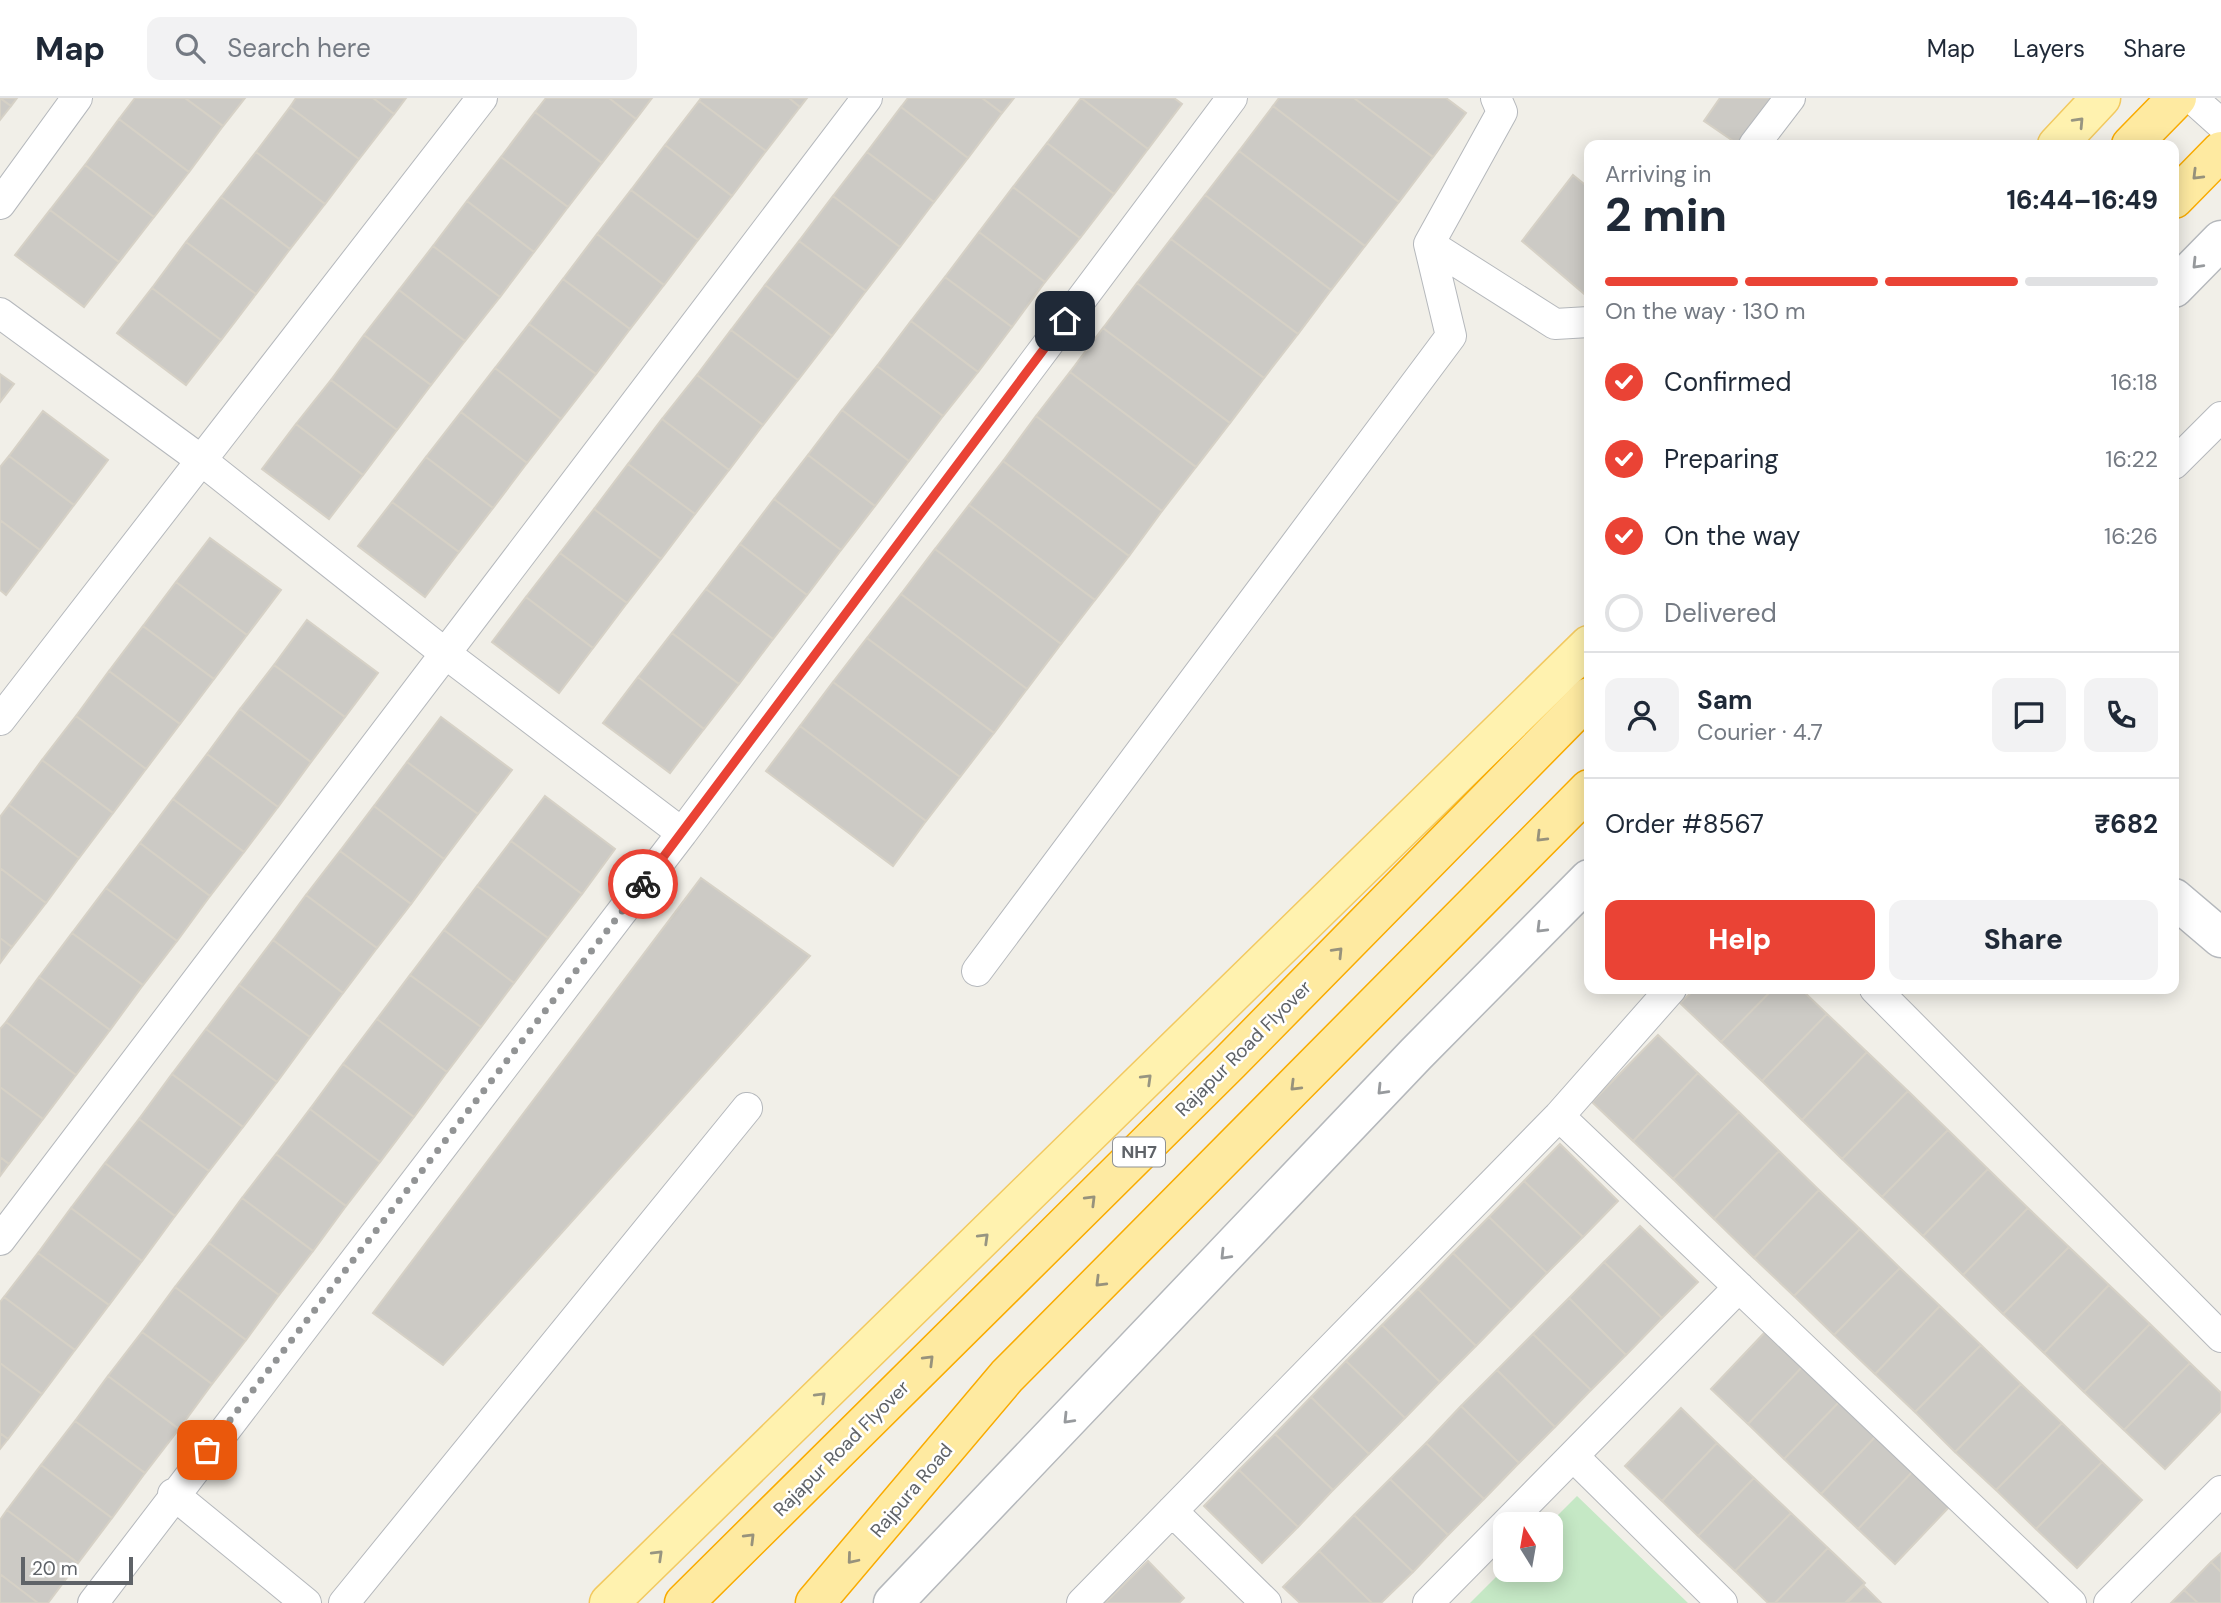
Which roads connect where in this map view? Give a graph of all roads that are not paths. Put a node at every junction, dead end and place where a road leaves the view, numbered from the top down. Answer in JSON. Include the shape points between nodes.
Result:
{"nodes":[{"id":1,"x":77,"y":98,"type":"edge"},
{"id":2,"x":482,"y":98,"type":"edge"},
{"id":3,"x":867,"y":98,"type":"edge"},
{"id":4,"x":1232,"y":98,"type":"edge"},
{"id":5,"x":1496,"y":98,"type":"edge"},
{"id":6,"x":1790,"y":98,"type":"edge"},
{"id":7,"x":2101,"y":98,"type":"edge"},
{"id":8,"x":2177,"y":98,"type":"edge"},
{"id":9,"x":2192,"y":98,"type":"edge"},
{"id":10,"x":2221,"y":124,"type":"edge"},
{"id":11,"x":1759,"y":140,"type":"edge"},
{"id":12,"x":2062,"y":140,"type":"edge"},
{"id":13,"x":2136,"y":140,"type":"edge"},
{"id":14,"x":2221,"y":151,"type":"edge"},
{"id":15,"x":2179,"y":194,"type":"edge"},
{"id":16,"x":0,"y":204,"type":"edge"},
{"id":17,"x":2221,"y":240,"type":"edge"},
{"id":18,"x":1429,"y":244,"type":"junction"},
{"id":19,"x":2179,"y":283,"type":"edge"},
{"id":20,"x":0,"y":313,"type":"edge"},
{"id":21,"x":1584,"y":322,"type":"edge"},
{"id":22,"x":2221,"y":417,"type":"edge"},
{"id":23,"x":2179,"y":459,"type":"edge"},
{"id":24,"x":201,"y":460,"type":"junction"},
{"id":25,"x":1584,"y":650,"type":"edge"},
{"id":26,"x":446,"y":654,"type":"junction"},
{"id":27,"x":1584,"y":701,"type":"edge"},
{"id":28,"x":0,"y":720,"type":"edge"},
{"id":29,"x":1584,"y":794,"type":"edge"},
{"id":30,"x":682,"y":833,"type":"junction"},
{"id":31,"x":1584,"y":884,"type":"edge"},
{"id":32,"x":2179,"y":902,"type":"edge"},
{"id":33,"x":2221,"y":938,"type":"edge"},
{"id":34,"x":977,"y":971,"type":"dead end"},
{"id":35,"x":1667,"y":994,"type":"edge"},
{"id":36,"x":1880,"y":994,"type":"edge"},
{"id":37,"x":747,"y":1108,"type":"dead end"},
{"id":38,"x":1559,"y":1116,"type":"junction"},
{"id":39,"x":0,"y":1240,"type":"edge"},
{"id":40,"x":1739,"y":1287,"type":"junction"},
{"id":41,"x":2221,"y":1337,"type":"edge"},
{"id":42,"x":1573,"y":1456,"type":"junction"},
{"id":43,"x":2221,"y":1491,"type":"edge"},
{"id":44,"x":173,"y":1494,"type":"junction"},
{"id":45,"x":1172,"y":1511,"type":"junction"},
{"id":46,"x":1519,"y":1512,"type":"edge"},
{"id":47,"x":1493,"y":1538,"type":"edge"},
{"id":48,"x":93,"y":1603,"type":"edge"},
{"id":49,"x":306,"y":1603,"type":"edge"},
{"id":50,"x":344,"y":1603,"type":"edge"},
{"id":51,"x":609,"y":1603,"type":"edge"},
{"id":52,"x":684,"y":1603,"type":"edge"},
{"id":53,"x":815,"y":1603,"type":"edge"},
{"id":54,"x":893,"y":1603,"type":"edge"},
{"id":55,"x":1082,"y":1603,"type":"edge"},
{"id":56,"x":1266,"y":1603,"type":"edge"},
{"id":57,"x":1429,"y":1603,"type":"edge"},
{"id":58,"x":1722,"y":1603,"type":"edge"},
{"id":59,"x":2071,"y":1603,"type":"edge"},
{"id":60,"x":2109,"y":1603,"type":"edge"}],
"edges":[{"from":1,"to":16,"type":"street"},
{"from":2,"to":24,"type":"street"},
{"from":3,"to":26,"type":"street"},
{"from":4,"to":30,"type":"street"},
{"from":5,"to":18,"type":"street","via":[[1502,112]]},
{"from":6,"to":11,"type":"street"},
{"from":12,"to":7,"type":"main road","one_way":true},
{"from":8,"to":13,"type":"highway"},
{"from":9,"to":10,"type":"street"},
{"from":14,"to":15,"type":"highway","one_way":true},
{"from":17,"to":19,"type":"street","one_way":true},
{"from":18,"to":21,"type":"street","via":[[1556,324]]},
{"from":18,"to":34,"type":"street","via":[[1451,336]]},
{"from":20,"to":24,"type":"street"},
{"from":22,"to":23,"type":"street"},
{"from":24,"to":26,"type":"street"},
{"from":24,"to":28,"type":"street"},
{"from":51,"to":25,"type":"main road","one_way":true},
{"from":26,"to":30,"type":"street"},
{"from":26,"to":39,"type":"street"},
{"from":52,"to":27,"type":"highway","name":"Rajapur Road Flyover","number":"NH7","one_way":true,"via":[[1230,1062]]},
{"from":29,"to":53,"type":"highway","name":"Rajpura Road","one_way":true,"via":[[1007,1376]]},
{"from":30,"to":44,"type":"street"},
{"from":31,"to":54,"type":"street","one_way":true},
{"from":32,"to":33,"type":"street"},
{"from":35,"to":38,"type":"street"},
{"from":36,"to":41,"type":"street"},
{"from":37,"to":50,"type":"street"},
{"from":38,"to":40,"type":"street"},
{"from":38,"to":45,"type":"street"},
{"from":40,"to":42,"type":"street"},
{"from":40,"to":59,"type":"street"},
{"from":42,"to":46,"type":"street"},
{"from":42,"to":58,"type":"street"},
{"from":43,"to":60,"type":"street"},
{"from":44,"to":48,"type":"street"},
{"from":44,"to":49,"type":"street"},
{"from":45,"to":55,"type":"street"},
{"from":45,"to":56,"type":"street"},
{"from":47,"to":57,"type":"street"}]}
